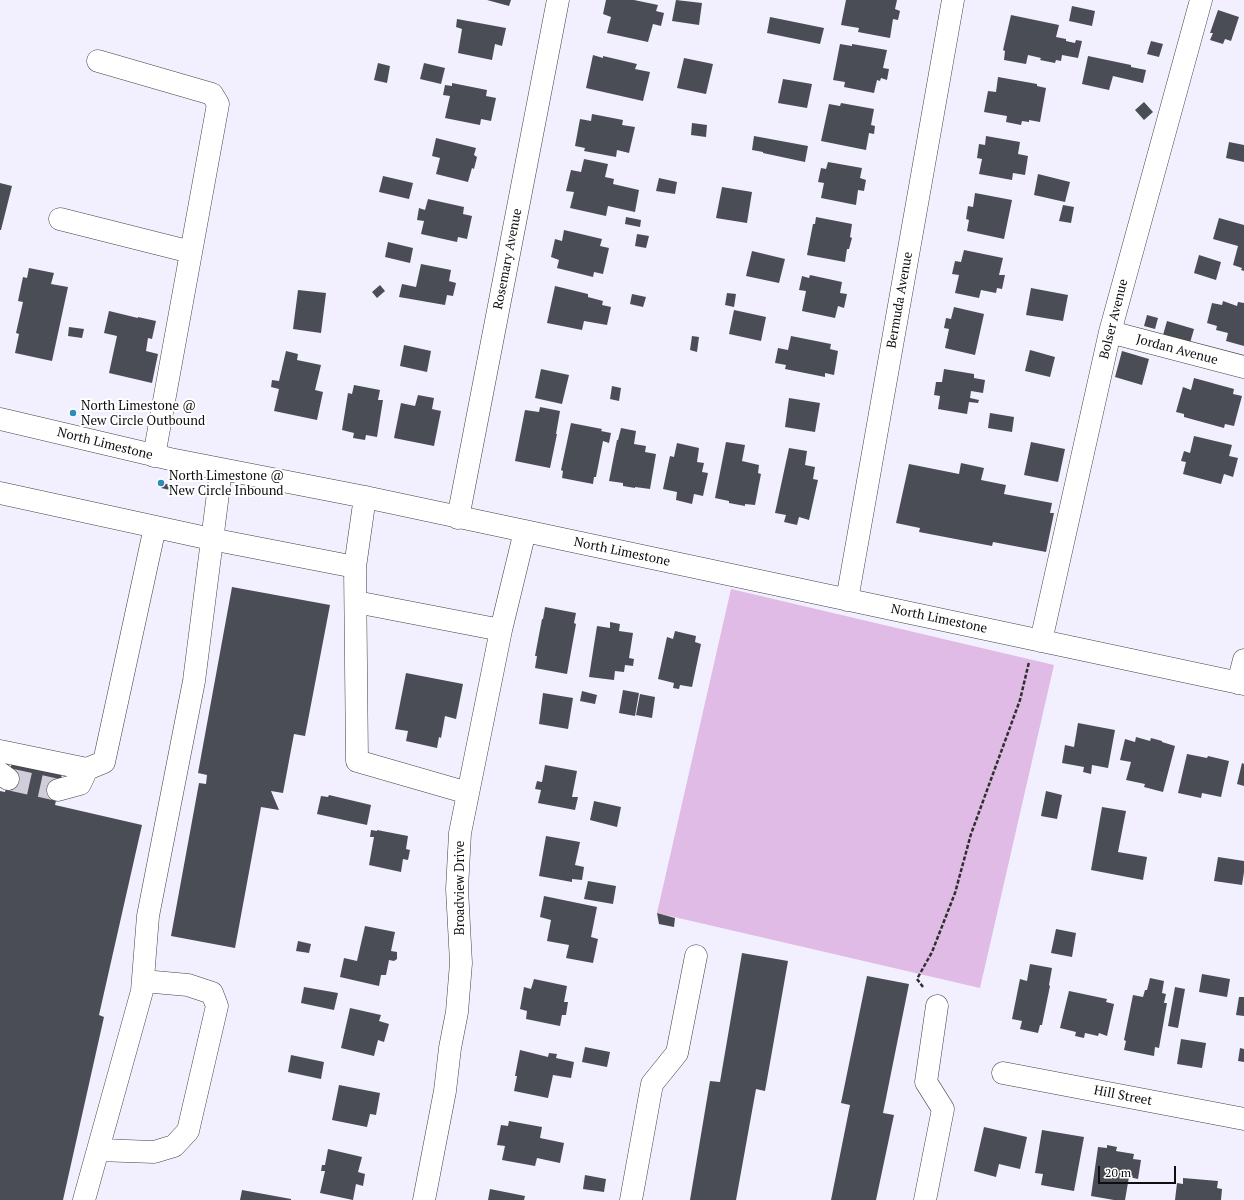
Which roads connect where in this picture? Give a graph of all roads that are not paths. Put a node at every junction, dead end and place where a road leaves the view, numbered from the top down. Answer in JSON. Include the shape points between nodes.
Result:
{"nodes":[{"id":1,"x":558,"y":0,"type":"edge"},
{"id":2,"x":953,"y":0,"type":"edge"},
{"id":3,"x":1201,"y":0,"type":"edge"},
{"id":4,"x":98,"y":61,"type":"dead end"},
{"id":5,"x":60,"y":219,"type":"dead end"},
{"id":6,"x":191,"y":252,"type":"junction"},
{"id":7,"x":1110,"y":332,"type":"junction"},
{"id":8,"x":1244,"y":367,"type":"edge"},
{"id":9,"x":0,"y":419,"type":"edge"},
{"id":10,"x":154,"y":456,"type":"junction"},
{"id":11,"x":221,"y":470,"type":"junction"},
{"id":12,"x":0,"y":493,"type":"edge"},
{"id":13,"x":365,"y":497,"type":"junction"},
{"id":14,"x":458,"y":518,"type":"junction"},
{"id":15,"x":155,"y":527,"type":"junction"},
{"id":16,"x":525,"y":531,"type":"junction"},
{"id":17,"x":211,"y":539,"type":"junction"},
{"id":18,"x":355,"y":567,"type":"junction"},
{"id":19,"x":847,"y":600,"type":"junction"},
{"id":20,"x":356,"y":602,"type":"junction"},
{"id":21,"x":501,"y":630,"type":"junction"},
{"id":22,"x":1037,"y":640,"type":"junction"},
{"id":23,"x":1244,"y":660,"type":"edge"},
{"id":24,"x":1241,"y":684,"type":"edge"},
{"id":25,"x":0,"y":751,"type":"edge"},
{"id":26,"x":87,"y":770,"type":"junction"},
{"id":27,"x":58,"y":790,"type":"tunnel mouth"},
{"id":28,"x":468,"y":793,"type":"junction"},
{"id":29,"x":696,"y":956,"type":"dead end"},
{"id":30,"x":143,"y":981,"type":"junction"},
{"id":31,"x":937,"y":1006,"type":"road end"},
{"id":32,"x":1003,"y":1073,"type":"dead end"},
{"id":33,"x":1244,"y":1119,"type":"edge"},
{"id":34,"x":98,"y":1150,"type":"junction"},
{"id":35,"x":84,"y":1200,"type":"edge"},
{"id":36,"x":424,"y":1200,"type":"edge"},
{"id":37,"x":631,"y":1200,"type":"edge"},
{"id":38,"x":925,"y":1200,"type":"edge"}],
"edges":[{"from":1,"to":14,"type":"street","name":"Rosemary Avenue"},
{"from":2,"to":19,"type":"street","name":"Bermuda Avenue"},
{"from":3,"to":7,"type":"street","name":"Bolser Avenue"},
{"from":4,"to":6,"type":"street","via":[[212,94],[218,104]]},
{"from":5,"to":6,"type":"street"},
{"from":6,"to":10,"type":"street"},
{"from":7,"to":8,"type":"street","name":"Jordan Avenue"},
{"from":7,"to":22,"type":"street","name":"Bolser Avenue"},
{"from":9,"to":10,"type":"street","name":"North Limestone"},
{"from":10,"to":11,"type":"street","name":"North Limestone"},
{"from":11,"to":13,"type":"street","name":"North Limestone"},
{"from":11,"to":17,"type":"street"},
{"from":12,"to":15,"type":"street"},
{"from":13,"to":14,"type":"street","name":"North Limestone"},
{"from":13,"to":18,"type":"street"},
{"from":14,"to":16,"type":"street","name":"North Limestone"},
{"from":15,"to":17,"type":"street"},
{"from":15,"to":26,"type":"street","via":[[104,762]]},
{"from":16,"to":19,"type":"street","name":"North Limestone"},
{"from":16,"to":21,"type":"street","name":"Broadview Drive"},
{"from":17,"to":18,"type":"street"},
{"from":17,"to":30,"type":"street","via":[[194,681],[148,916]]},
{"from":18,"to":20,"type":"street"},
{"from":19,"to":22,"type":"street","name":"North Limestone"},
{"from":20,"to":21,"type":"street"},
{"from":20,"to":28,"type":"street","via":[[357,761]]},
{"from":21,"to":28,"type":"street","name":"Broadview Drive"},
{"from":22,"to":24,"type":"street","name":"North Limestone"},
{"from":23,"to":24,"type":"street"},
{"from":25,"to":26,"type":"street"},
{"from":26,"to":27,"type":"street","via":[[80,784]]},
{"from":28,"to":36,"type":"street","name":"Broadview Drive","via":[[460,832],[457,889],[461,963],[457,1012]]},
{"from":29,"to":37,"type":"street","via":[[677,1053],[652,1084]]},
{"from":30,"to":34,"type":"street"},
{"from":30,"to":34,"type":"street","via":[[188,985],[212,993],[217,1006],[188,1131],[174,1146],[154,1152]]},
{"from":31,"to":38,"type":"street","via":[[926,1082],[943,1109]]},
{"from":32,"to":33,"type":"street","name":"Hill Street"},
{"from":34,"to":35,"type":"street"}]}
